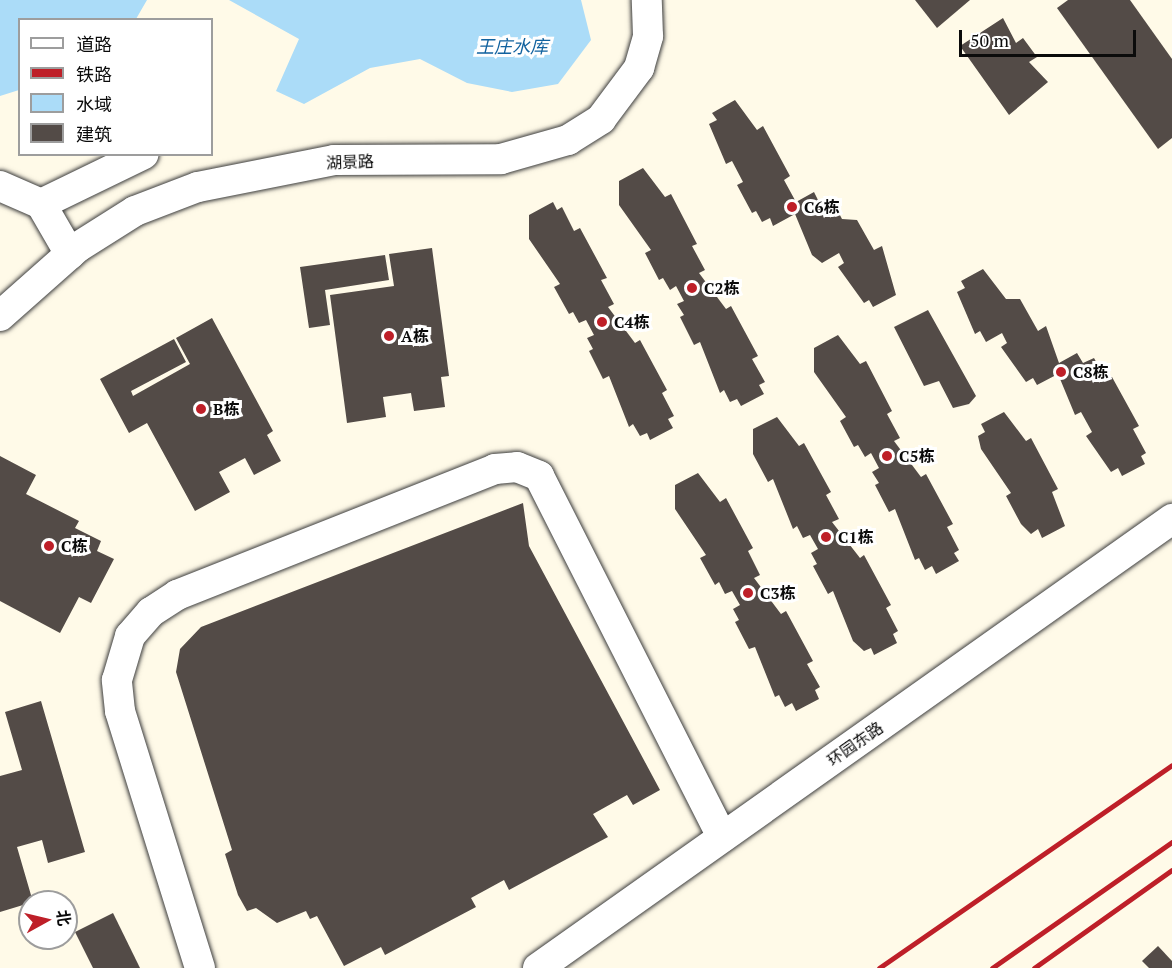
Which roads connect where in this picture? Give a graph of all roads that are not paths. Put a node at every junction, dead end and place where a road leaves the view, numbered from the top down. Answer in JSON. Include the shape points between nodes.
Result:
{"nodes":[{"id":1,"x":646,"y":0,"type":"edge"},
{"id":2,"x":140,"y":156,"type":"edge"},
{"id":3,"x":0,"y":186,"type":"edge"},
{"id":4,"x":40,"y":204,"type":"junction"},
{"id":5,"x":70,"y":254,"type":"junction"},
{"id":6,"x":0,"y":316,"type":"edge"},
{"id":7,"x":1172,"y":519,"type":"edge"},
{"id":8,"x":722,"y":837,"type":"junction"},
{"id":9,"x":200,"y":968,"type":"edge"},
{"id":10,"x":538,"y":968,"type":"edge"}],
"edges":[{"from":1,"to":5,"type":"street","name":"湖景路","via":[[648,36],[639,68],[601,119],[568,140],[501,159],[334,160],[258,172],[135,211]]},
{"from":2,"to":4,"type":"street"},
{"from":3,"to":4,"type":"street"},
{"from":4,"to":5,"type":"street"},
{"from":5,"to":6,"type":"street","name":"湖景路"},
{"from":7,"to":8,"type":"street","name":"环园东路"},
{"from":8,"to":9,"type":"street","via":[[538,476],[517,467],[495,469],[177,595],[151,612],[130,636],[119,665],[120,711]]},
{"from":8,"to":10,"type":"street","name":"环园东路"}]}
